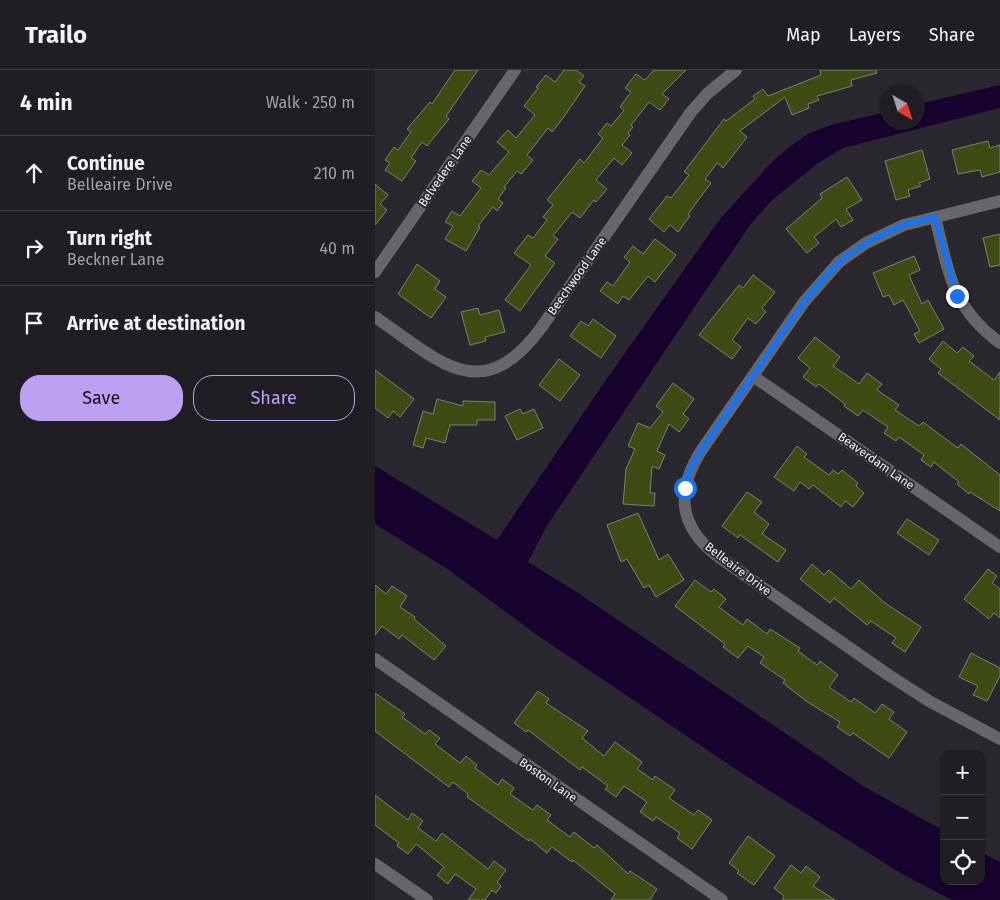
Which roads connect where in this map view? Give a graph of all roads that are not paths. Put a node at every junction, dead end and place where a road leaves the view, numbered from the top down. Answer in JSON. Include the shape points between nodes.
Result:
{"nodes":[{"id":1,"x":515,"y":70,"type":"edge"},
{"id":2,"x":736,"y":70,"type":"edge"},
{"id":3,"x":1000,"y":201,"type":"edge"},
{"id":4,"x":935,"y":217,"type":"junction"},
{"id":5,"x":375,"y":272,"type":"edge"},
{"id":6,"x":375,"y":317,"type":"edge"},
{"id":7,"x":1000,"y":343,"type":"edge"},
{"id":8,"x":753,"y":376,"type":"junction"},
{"id":9,"x":1000,"y":547,"type":"edge"},
{"id":10,"x":375,"y":659,"type":"edge"},
{"id":11,"x":1000,"y":739,"type":"edge"},
{"id":12,"x":375,"y":864,"type":"edge"},
{"id":13,"x":427,"y":900,"type":"edge"},
{"id":14,"x":722,"y":900,"type":"edge"}],
"edges":[{"from":1,"to":5,"type":"street","name":"Belvedere Lane"},
{"from":2,"to":6,"type":"street","name":"Beechwood Lane","via":[[691,112],[541,328],[510,361],[487,370],[453,368]]},
{"from":3,"to":4,"type":"street","name":"Belleaire Drive"},
{"from":4,"to":7,"type":"street","via":[[962,306]]},
{"from":4,"to":8,"type":"street","name":"Belleaire Drive","via":[[885,233],[839,262],[813,289]]},
{"from":8,"to":9,"type":"street","name":"Beaverdam Lane"},
{"from":8,"to":11,"type":"street","name":"Belleaire Drive","via":[[701,451],[686,479],[685,507],[689,524],[697,537],[724,561],[870,663],[929,701]]},
{"from":10,"to":14,"type":"street","name":"Boston Lane"},
{"from":12,"to":13,"type":"street"}]}
